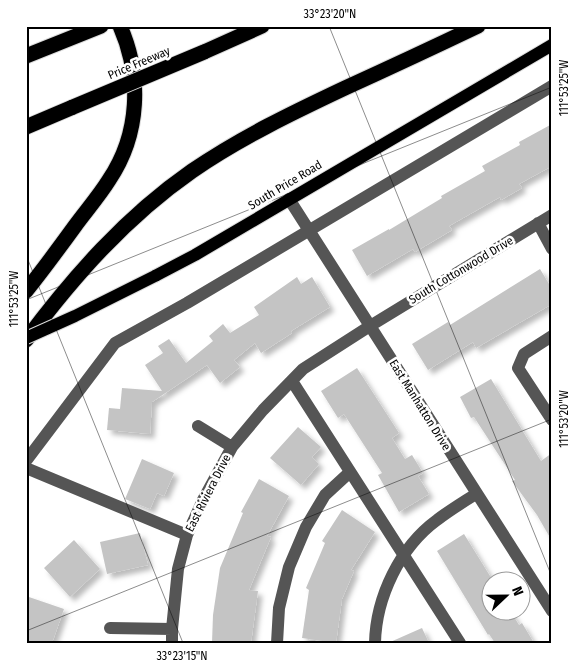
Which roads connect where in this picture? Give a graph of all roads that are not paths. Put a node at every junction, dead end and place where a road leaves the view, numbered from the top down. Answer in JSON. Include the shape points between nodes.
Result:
{"nodes":[{"id":1,"x":101,"y":26,"type":"edge"},
{"id":2,"x":120,"y":26,"type":"edge"},
{"id":3,"x":262,"y":26,"type":"edge"},
{"id":4,"x":478,"y":26,"type":"edge"},
{"id":5,"x":552,"y":45,"type":"edge"},
{"id":6,"x":26,"y":56,"type":"edge"},
{"id":7,"x":552,"y":86,"type":"edge"},
{"id":8,"x":26,"y":127,"type":"edge"},
{"id":9,"x":289,"y":199,"type":"junction"},
{"id":10,"x":552,"y":215,"type":"edge"},
{"id":11,"x":538,"y":223,"type":"junction"},
{"id":12,"x":309,"y":231,"type":"junction"},
{"id":13,"x":552,"y":249,"type":"edge"},
{"id":14,"x":26,"y":291,"type":"edge"},
{"id":15,"x":370,"y":326,"type":"junction"},
{"id":16,"x":552,"y":336,"type":"edge"},
{"id":17,"x":26,"y":339,"type":"edge"},
{"id":18,"x":292,"y":381,"type":"junction"},
{"id":19,"x":552,"y":420,"type":"edge"},
{"id":20,"x":198,"y":426,"type":"dead end"},
{"id":21,"x":232,"y":447,"type":"junction"},
{"id":22,"x":26,"y":461,"type":"edge"},
{"id":23,"x":26,"y":468,"type":"edge"},
{"id":24,"x":350,"y":472,"type":"junction"},
{"id":25,"x":476,"y":494,"type":"junction"},
{"id":26,"x":187,"y":535,"type":"junction"},
{"id":27,"x":403,"y":554,"type":"junction"},
{"id":28,"x":552,"y":611,"type":"edge"},
{"id":29,"x":110,"y":628,"type":"dead end"},
{"id":30,"x":172,"y":629,"type":"junction"},
{"id":31,"x":172,"y":643,"type":"edge"},
{"id":32,"x":277,"y":643,"type":"edge"},
{"id":33,"x":375,"y":643,"type":"edge"},
{"id":34,"x":460,"y":643,"type":"edge"}],
"edges":[{"from":1,"to":6,"type":"highway"},
{"from":2,"to":14,"type":"highway","via":[[134,74],[135,107],[128,139],[110,179]]},
{"from":3,"to":8,"type":"highway","name":"Price Freeway","bridge":true},
{"from":4,"to":17,"type":"highway","via":[[270,124],[192,171],[92,258]]},
{"from":5,"to":9,"type":"main road","name":"South Price Road"},
{"from":7,"to":12,"type":"street"},
{"from":9,"to":12,"type":"street","name":"East Manhatton Drive"},
{"from":9,"to":17,"type":"main road","name":"South Price Road","bridge":true,"via":[[195,255]]},
{"from":10,"to":11,"type":"street","name":"South Cottonwood Drive"},
{"from":11,"to":13,"type":"street"},
{"from":11,"to":15,"type":"street","name":"South Cottonwood Drive"},
{"from":12,"to":15,"type":"street","name":"East Manhatton Drive"},
{"from":12,"to":22,"type":"street","via":[[115,343]]},
{"from":15,"to":18,"type":"street","name":"East Riviera Drive","via":[[303,369]]},
{"from":15,"to":25,"type":"street","name":"East Manhatton Drive"},
{"from":16,"to":19,"type":"street","via":[[524,354],[518,368]]},
{"from":18,"to":21,"type":"street","name":"East Riviera Drive"},
{"from":18,"to":24,"type":"street"},
{"from":20,"to":21,"type":"street","name":"East Riviera Drive"},
{"from":21,"to":26,"type":"street","name":"East Riviera Drive"},
{"from":23,"to":26,"type":"street"},
{"from":24,"to":27,"type":"street"},
{"from":24,"to":32,"type":"street","via":[[324,495],[306,527],[289,567],[279,608]]},
{"from":25,"to":27,"type":"street","via":[[436,521]]},
{"from":25,"to":28,"type":"street","name":"East Manhatton Drive"},
{"from":26,"to":30,"type":"street","name":"East Riviera Drive","via":[[178,569]]},
{"from":27,"to":33,"type":"street","via":[[382,596]]},
{"from":27,"to":34,"type":"street"},
{"from":29,"to":30,"type":"street"},
{"from":30,"to":31,"type":"street","name":"East Riviera Drive"}]}
